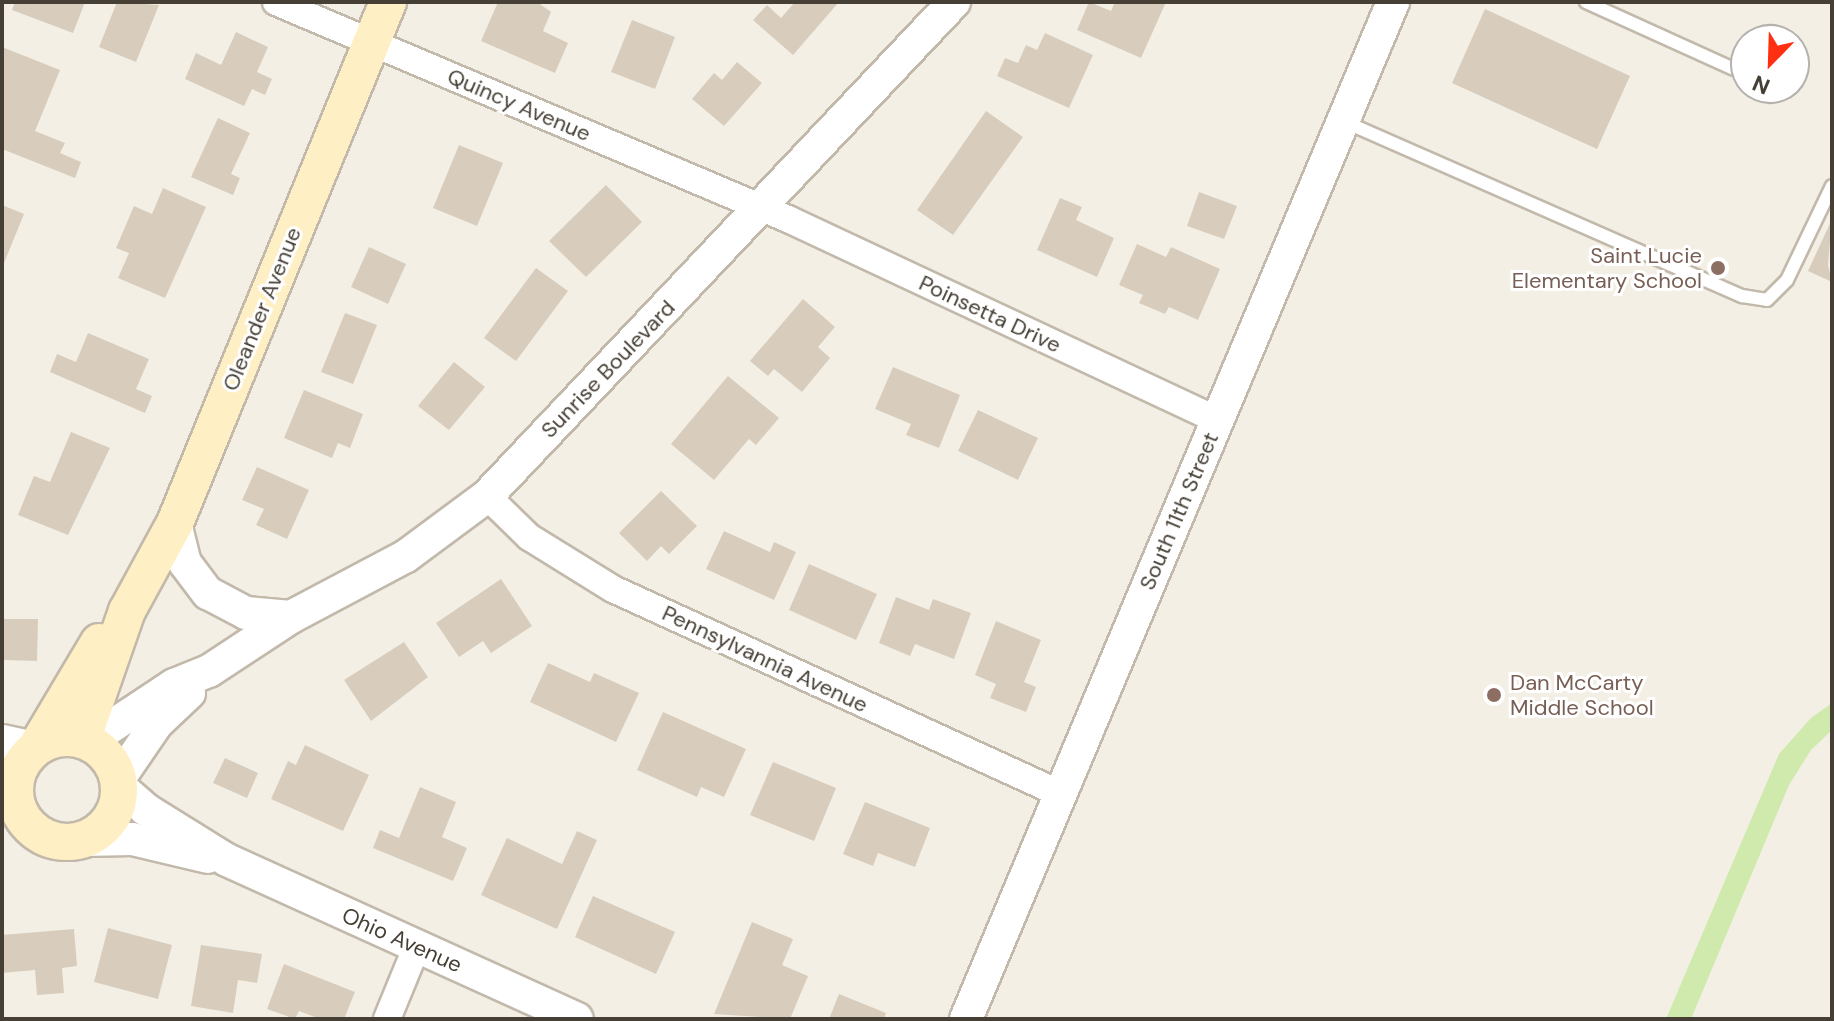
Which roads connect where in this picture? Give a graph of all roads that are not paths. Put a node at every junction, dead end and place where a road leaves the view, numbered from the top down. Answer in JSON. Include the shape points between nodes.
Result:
{"nodes":[{"id":1,"x":276,"y":2,"type":"edge"},
{"id":2,"x":388,"y":2,"type":"edge"},
{"id":3,"x":954,"y":2,"type":"edge"},
{"id":4,"x":1393,"y":2,"type":"edge"},
{"id":5,"x":1586,"y":2,"type":"edge"},
{"id":6,"x":370,"y":42,"type":"junction"},
{"id":7,"x":1730,"y":67,"type":"edge"},
{"id":8,"x":1343,"y":121,"type":"junction"},
{"id":9,"x":1832,"y":186,"type":"edge"},
{"id":10,"x":763,"y":208,"type":"junction"},
{"id":11,"x":1217,"y":420,"type":"junction"},
{"id":12,"x":487,"y":496,"type":"junction"},
{"id":13,"x":175,"y":523,"type":"junction"},
{"id":14,"x":127,"y":611,"type":"junction"},
{"id":15,"x":291,"y":617,"type":"junction"},
{"id":16,"x":209,"y":671,"type":"junction"},
{"id":17,"x":85,"y":741,"type":"junction"},
{"id":18,"x":24,"y":745,"type":"edge"},
{"id":19,"x":118,"y":783,"type":"junction"},
{"id":20,"x":8,"y":792,"type":"edge"},
{"id":21,"x":1060,"y":794,"type":"junction"},
{"id":22,"x":43,"y":836,"type":"junction"},
{"id":23,"x":82,"y":840,"type":"junction"},
{"id":24,"x":2,"y":841,"type":"edge"},
{"id":25,"x":227,"y":860,"type":"junction"},
{"id":26,"x":417,"y":946,"type":"junction"},
{"id":27,"x":387,"y":1019,"type":"edge"},
{"id":28,"x":577,"y":1019,"type":"edge"},
{"id":29,"x":966,"y":1019,"type":"edge"}],
"edges":[{"from":1,"to":6,"type":"street","name":"Quincy Avenue"},
{"from":2,"to":6,"type":"main road","name":"Oleander Avenue"},
{"from":3,"to":10,"type":"street","name":"Sunrise Boulevard"},
{"from":4,"to":8,"type":"street","name":"South 11th Street"},
{"from":5,"to":7,"type":"lane"},
{"from":6,"to":10,"type":"street","name":"Quincy Avenue"},
{"from":6,"to":13,"type":"main road","name":"Oleander Avenue"},
{"from":8,"to":9,"type":"lane","via":[[1742,296],[1767,300],[1787,280]]},
{"from":8,"to":11,"type":"street","name":"South 11th Street"},
{"from":10,"to":11,"type":"street","name":"Poinsetta Drive"},
{"from":10,"to":12,"type":"street","name":"Sunrise Boulevard"},
{"from":11,"to":21,"type":"street","name":"South 11th Street"},
{"from":12,"to":15,"type":"street","name":"Sunrise Boulevard","via":[[406,556]]},
{"from":12,"to":21,"type":"street","name":"Pennsylvannia Avenue","via":[[529,537],[613,589]]},
{"from":13,"to":14,"type":"main road","name":"Oleander Avenue"},
{"from":13,"to":15,"type":"street","via":[[185,563],[208,593],[246,613]]},
{"from":14,"to":17,"type":"main road","name":"Oleander Avenue"},
{"from":14,"to":18,"type":"main road","name":"Oleander Avenue"},
{"from":15,"to":16,"type":"street","name":"Sunrise Boulevard"},
{"from":16,"to":17,"type":"street","name":"Sunrise Boulevard","via":[[174,685]]},
{"from":16,"to":19,"type":"street","name":"Sunrise Boulevard","via":[[157,723]]},
{"from":17,"to":18,"type":"main road","via":[[67,737]]},
{"from":17,"to":19,"type":"main road","via":[[102,751]]},
{"from":18,"to":20,"type":"main road"},
{"from":19,"to":23,"type":"main road","via":[[114,813]]},
{"from":19,"to":25,"type":"street","name":"Ohio Avenue","via":[[153,814]]},
{"from":20,"to":22,"type":"main road","via":[[24,820]]},
{"from":21,"to":29,"type":"street","name":"South 11th Street"},
{"from":22,"to":23,"type":"main road"},
{"from":22,"to":24,"type":"main road"},
{"from":23,"to":25,"type":"street","name":"Ohio Avenue","via":[[132,839]]},
{"from":25,"to":26,"type":"street","name":"Ohio Avenue"},
{"from":26,"to":27,"type":"street"},
{"from":26,"to":28,"type":"street","name":"Ohio Avenue"}]}
